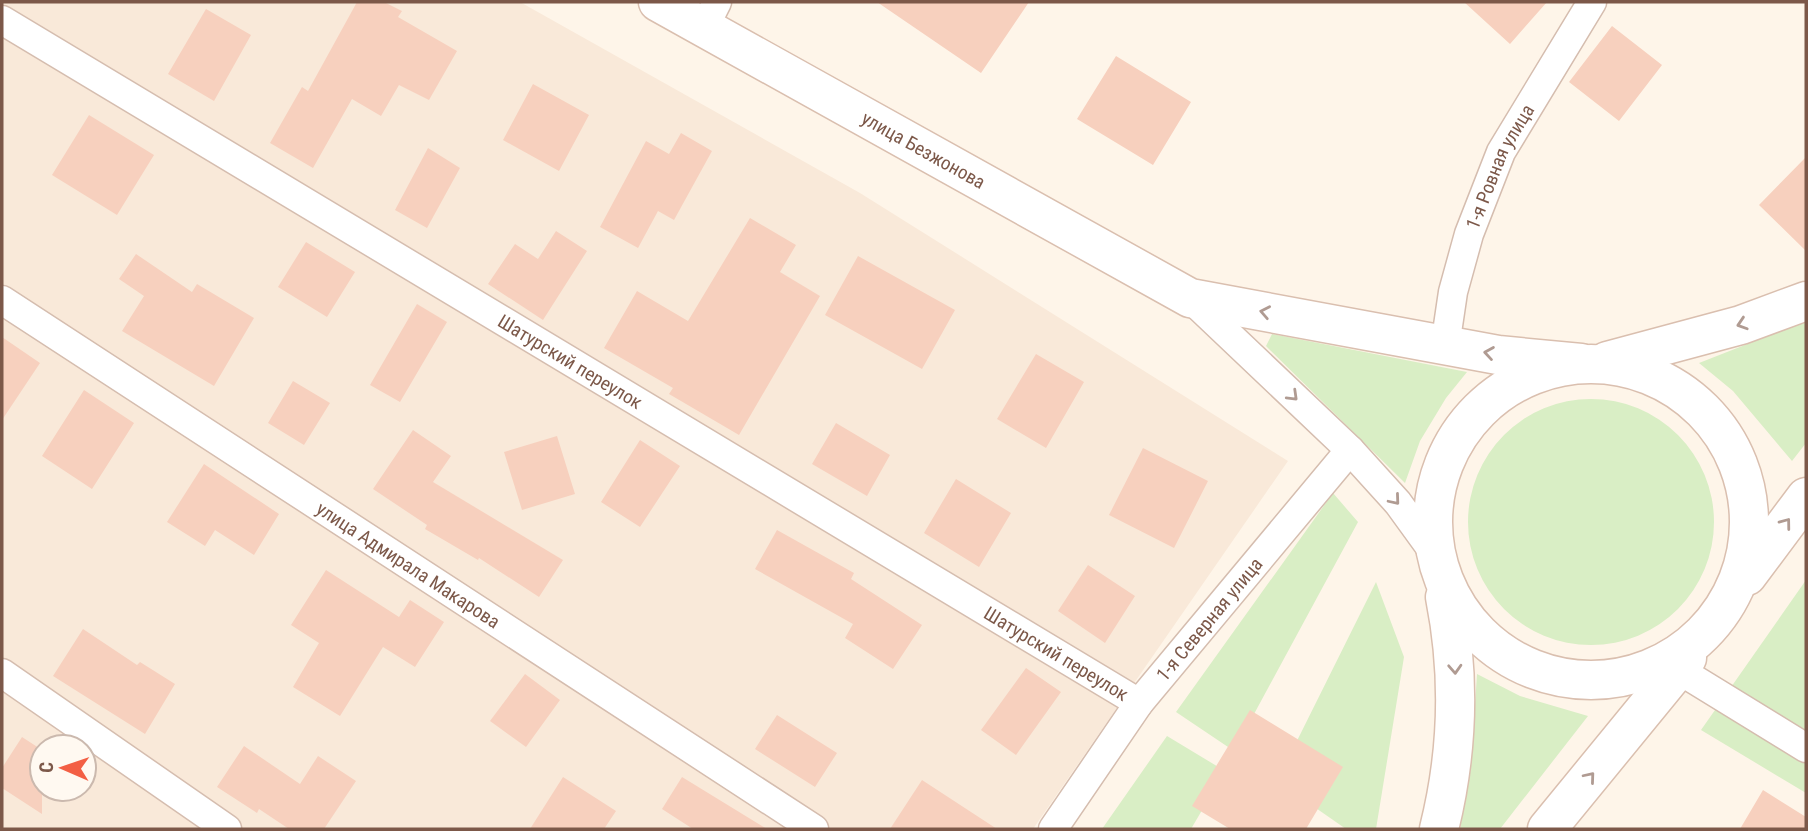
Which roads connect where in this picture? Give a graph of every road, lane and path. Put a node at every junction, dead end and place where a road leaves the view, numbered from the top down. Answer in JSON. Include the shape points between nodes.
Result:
{"nodes":[{"id":1,"x":658,"y":2,"type":"edge"},
{"id":2,"x":1592,"y":2,"type":"edge"},
{"id":3,"x":711,"y":14,"type":"edge"},
{"id":4,"x":2,"y":20,"type":"edge"},
{"id":5,"x":1190,"y":298,"type":"junction"},
{"id":6,"x":2,"y":300,"type":"edge"},
{"id":7,"x":1806,"y":301,"type":"edge"},
{"id":8,"x":1445,"y":346,"type":"junction"},
{"id":9,"x":1591,"y":363,"type":"junction"},
{"id":10,"x":1350,"y":450,"type":"junction"},
{"id":11,"x":1806,"y":497,"type":"edge"},
{"id":12,"x":1438,"y":566,"type":"junction"},
{"id":13,"x":1737,"y":589,"type":"junction"},
{"id":14,"x":1690,"y":655,"type":"junction"},
{"id":15,"x":2,"y":673,"type":"edge"},
{"id":16,"x":1139,"y":703,"type":"junction"},
{"id":17,"x":1806,"y":748,"type":"edge"},
{"id":18,"x":227,"y":829,"type":"edge"},
{"id":19,"x":814,"y":829,"type":"edge"},
{"id":20,"x":1053,"y":829,"type":"edge"},
{"id":21,"x":1439,"y":829,"type":"edge"},
{"id":22,"x":1546,"y":829,"type":"edge"}],
"edges":[{"from":1,"to":3,"type":"main road","name":"улица Безжонова"},
{"from":2,"to":8,"type":"street","name":"1-я Ровная улица","via":[[1501,152],[1469,234]]},
{"from":3,"to":5,"type":"main road","name":"улица Безжонова"},
{"from":4,"to":16,"type":"street","name":"Шатурский переулок"},
{"from":8,"to":5,"type":"main road","name":"улица Безжонова","one_way":true},
{"from":5,"to":10,"type":"street","one_way":true},
{"from":6,"to":19,"type":"street","name":"улица Адмирала Макарова"},
{"from":7,"to":9,"type":"main road","one_way":true,"via":[[1741,326]]},
{"from":9,"to":8,"type":"main road","name":"улица Безжонова","one_way":true},
{"from":9,"to":12,"type":"main road","via":[[1536,371],[1483,404],[1446,454],[1432,516]]},
{"from":9,"to":13,"type":"main road","via":[[1658,376],[1709,413],[1741,466],[1751,528]]},
{"from":10,"to":12,"type":"street","one_way":true,"via":[[1398,503]]},
{"from":10,"to":16,"type":"street","name":"1-я Северная улица"},
{"from":13,"to":11,"type":"main road","one_way":true},
{"from":12,"to":14,"type":"main road","via":[[1474,631],[1524,667],[1586,682],[1647,672]]},
{"from":12,"to":21,"type":"main road","one_way":true,"via":[[1453,638],[1455,685],[1453,743]]},
{"from":13,"to":14,"type":"main road"},
{"from":14,"to":17,"type":"street"},
{"from":22,"to":14,"type":"main road","one_way":true},
{"from":15,"to":18,"type":"street"},
{"from":16,"to":20,"type":"street","name":"1-я Северная улица"}]}
